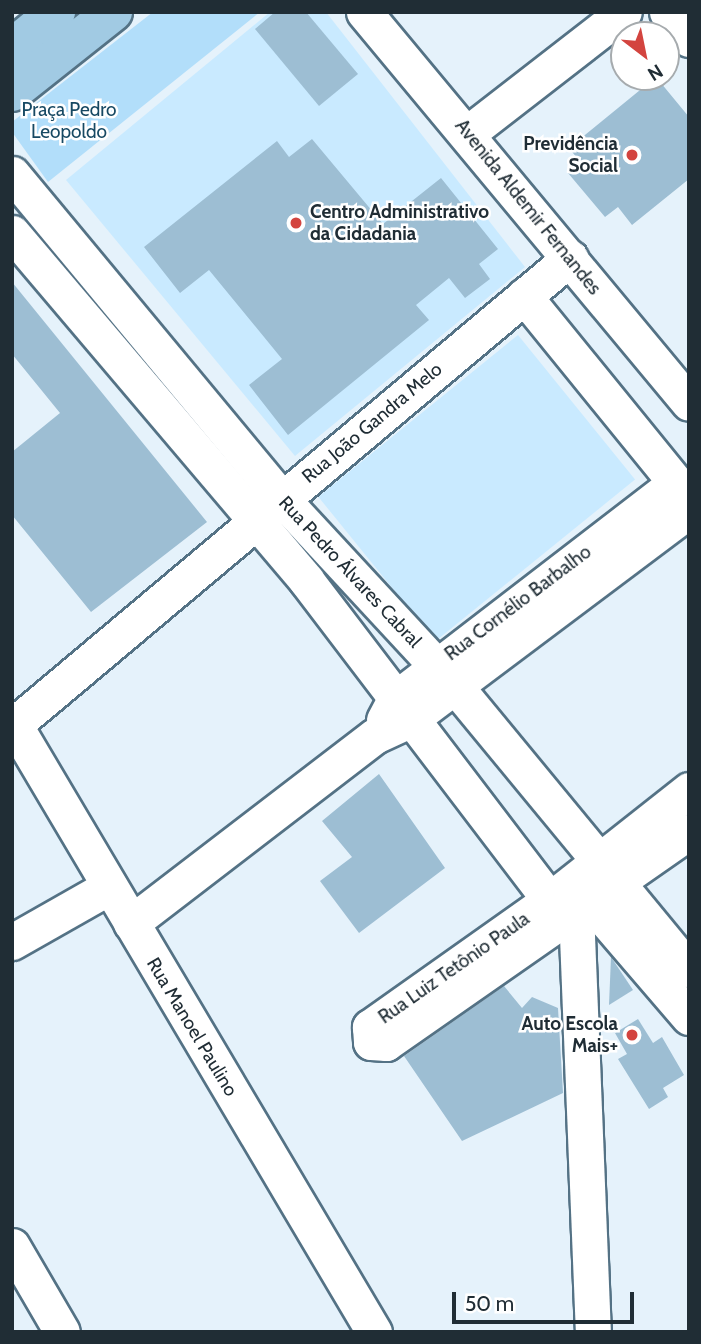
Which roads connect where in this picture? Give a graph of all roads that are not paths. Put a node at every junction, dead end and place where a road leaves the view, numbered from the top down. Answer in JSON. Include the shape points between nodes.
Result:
{"nodes":[{"id":1,"x":56,"y":12,"type":"edge"},
{"id":2,"x":113,"y":12,"type":"edge"},
{"id":3,"x":364,"y":12,"type":"edge"},
{"id":4,"x":624,"y":12,"type":"edge"},
{"id":5,"x":667,"y":12,"type":"edge"},
{"id":6,"x":689,"y":39,"type":"edge"},
{"id":7,"x":12,"y":48,"type":"edge"},
{"id":8,"x":12,"y":92,"type":"edge"},
{"id":9,"x":468,"y":133,"type":"junction"},
{"id":10,"x":12,"y":174,"type":"edge"},
{"id":11,"x":12,"y":233,"type":"edge"},
{"id":12,"x":569,"y":258,"type":"junction"},
{"id":13,"x":524,"y":296,"type":"junction"},
{"id":14,"x":689,"y":403,"type":"edge"},
{"id":15,"x":281,"y":498,"type":"junction"},
{"id":16,"x":684,"y":498,"type":"edge"},
{"id":17,"x":254,"y":520,"type":"junction"},
{"id":18,"x":446,"y":676,"type":"junction"},
{"id":19,"x":403,"y":709,"type":"junction"},
{"id":20,"x":13,"y":722,"type":"edge"},
{"id":21,"x":689,"y":790,"type":"edge"},
{"id":22,"x":689,"y":832,"type":"edge"},
{"id":23,"x":109,"y":887,"type":"junction"},
{"id":24,"x":585,"y":895,"type":"junction"},
{"id":25,"x":131,"y":923,"type":"junction"},
{"id":26,"x":12,"y":942,"type":"edge"},
{"id":27,"x":689,"y":970,"type":"edge"},
{"id":28,"x":689,"y":1017,"type":"edge"},
{"id":29,"x":12,"y":1246,"type":"edge"},
{"id":30,"x":62,"y":1332,"type":"edge"},
{"id":31,"x":373,"y":1332,"type":"edge"},
{"id":32,"x":593,"y":1332,"type":"edge"}],
"edges":[{"from":1,"to":7,"type":"main road"},
{"from":2,"to":8,"type":"main road"},
{"from":3,"to":9,"type":"street","name":"Avenida Aldemir Fernandes"},
{"from":4,"to":9,"type":"street"},
{"from":5,"to":6,"type":"street"},
{"from":9,"to":12,"type":"street","name":"Avenida Aldemir Fernandes"},
{"from":10,"to":15,"type":"street","name":"Rua Pedro Álvares Cabral"},
{"from":11,"to":17,"type":"street","name":"Rua Pedro Álvares Cabral"},
{"from":12,"to":13,"type":"street","name":"Rua João Gandra Melo"},
{"from":12,"to":14,"type":"street","name":"Avenida Aldemir Fernandes"},
{"from":13,"to":15,"type":"street","name":"Rua João Gandra Melo"},
{"from":13,"to":16,"type":"street"},
{"from":15,"to":17,"type":"street","name":"Rua João Gandra Melo"},
{"from":15,"to":18,"type":"street","name":"Rua Pedro Álvares Cabral"},
{"from":16,"to":18,"type":"street","name":"Rua Cornélio Barbalho"},
{"from":17,"to":19,"type":"street","name":"Rua Pedro Álvares Cabral"},
{"from":17,"to":20,"type":"street","name":"Rua João Gandra Melo"},
{"from":18,"to":19,"type":"street","name":"Rua Cornélio Barbalho"},
{"from":18,"to":24,"type":"street","name":"Rua Pedro Álvares Cabral"},
{"from":19,"to":24,"type":"street","name":"Rua Pedro Álvares Cabral"},
{"from":19,"to":25,"type":"street","name":"Rua Cornélio Barbalho","via":[[375,736]]},
{"from":20,"to":23,"type":"street","name":"Rua Manoel Paulino"},
{"from":21,"to":24,"type":"street","name":"Rua Luiz Tetônio Paula"},
{"from":22,"to":24,"type":"street","name":"Rua Luiz Tetônio Paula"},
{"from":23,"to":25,"type":"street","name":"Rua Manoel Paulino"},
{"from":23,"to":26,"type":"street"},
{"from":24,"to":24,"type":"street","name":"Rua Luiz Tetônio Paula","via":[[370,1027],[371,1042],[386,1043]]},
{"from":24,"to":27,"type":"street","name":"Rua Pedro Álvares Cabral"},
{"from":24,"to":28,"type":"street","name":"Rua Pedro Álvares Cabral"},
{"from":24,"to":32,"type":"street","name":"Rua Pedro Álvares Cabral","via":[[581,963]]},
{"from":25,"to":31,"type":"street","name":"Rua Manoel Paulino"},
{"from":29,"to":30,"type":"street"}]}
